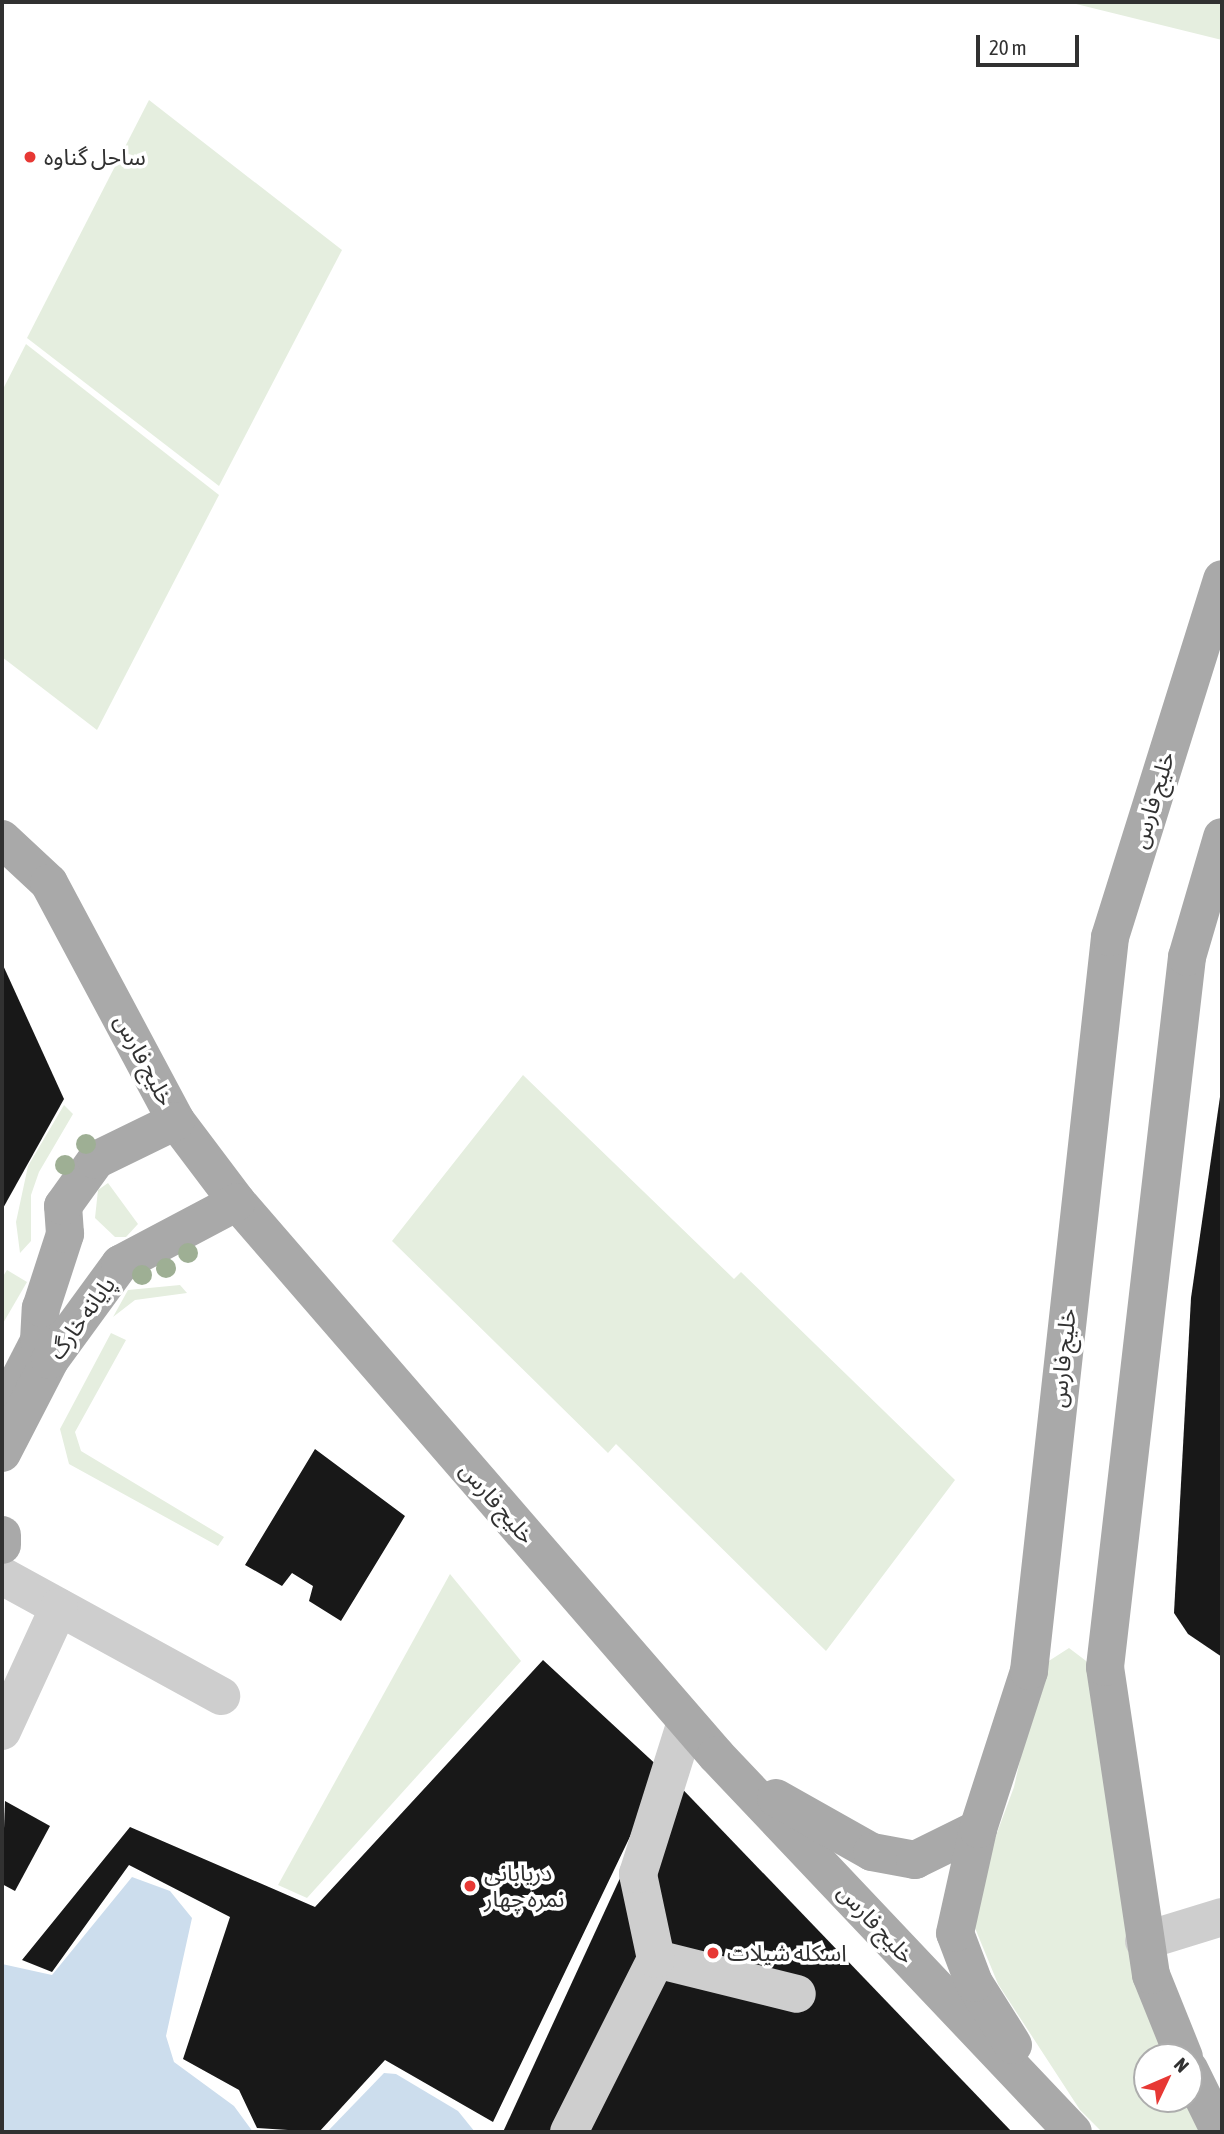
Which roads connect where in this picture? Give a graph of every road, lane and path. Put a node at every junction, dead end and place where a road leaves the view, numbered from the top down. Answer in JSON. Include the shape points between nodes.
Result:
{"nodes":[{"id":1,"x":1222,"y":579,"type":"edge"},
{"id":2,"x":1222,"y":837,"type":"edge"},
{"id":3,"x":2,"y":839,"type":"edge"},
{"id":4,"x":176,"y":1121,"type":"junction"},
{"id":5,"x":237,"y":1202,"type":"junction"},
{"id":6,"x":2,"y":1413,"type":"edge"},
{"id":7,"x":2,"y":1453,"type":"edge"},
{"id":8,"x":2,"y":1535,"type":"edge"},
{"id":9,"x":2,"y":1545,"type":"edge"},
{"id":10,"x":2,"y":1576,"type":"edge"},
{"id":11,"x":59,"y":1607,"type":"junction"},
{"id":12,"x":221,"y":1696,"type":"dead end"},
{"id":13,"x":686,"y":1722,"type":"junction"},
{"id":14,"x":2,"y":1731,"type":"edge"},
{"id":15,"x":716,"y":1755,"type":"junction"},
{"id":16,"x":978,"y":1829,"type":"junction"},
{"id":17,"x":1222,"y":1917,"type":"edge"},
{"id":18,"x":1144,"y":1941,"type":"junction"},
{"id":19,"x":656,"y":1959,"type":"junction"},
{"id":20,"x":797,"y":1994,"type":"dead end"},
{"id":21,"x":1179,"y":2043,"type":"edge"},
{"id":22,"x":1203,"y":2097,"type":"edge"},
{"id":23,"x":1066,"y":2125,"type":"edge"},
{"id":24,"x":569,"y":2132,"type":"edge"},
{"id":25,"x":1220,"y":2132,"type":"edge"}],
"edges":[{"from":1,"to":16,"type":"main road","name":"خلیج فارس","via":[[1110,937],[1029,1671]]},
{"from":2,"to":18,"type":"main road","via":[[1187,957],[1105,1667]]},
{"from":3,"to":4,"type":"main road","name":"خلیج فارس","via":[[49,883]]},
{"from":4,"to":5,"type":"main road","name":"خلیج فارس"},
{"from":4,"to":6,"type":"main road","via":[[96,1160],[63,1206],[65,1234],[41,1308],[39,1341]]},
{"from":5,"to":7,"type":"main road","name":"پایانه خارگ","via":[[120,1264],[50,1360]]},
{"from":5,"to":13,"type":"main road","name":"خلیج فارس"},
{"from":8,"to":9,"type":"main road"},
{"from":10,"to":11,"type":"street"},
{"from":11,"to":12,"type":"street"},
{"from":11,"to":14,"type":"street"},
{"from":13,"to":15,"type":"main road","name":"خلیج فارس"},
{"from":13,"to":19,"type":"street","via":[[638,1874]]},
{"from":15,"to":16,"type":"main road","via":[[808,1820],[872,1852],[915,1860]]},
{"from":15,"to":23,"type":"main road","name":"خلیج فارس"},
{"from":16,"to":23,"type":"main road","name":"خلیج فارس","via":[[955,1933],[974,1983]]},
{"from":17,"to":18,"type":"street"},
{"from":18,"to":21,"type":"main road"},
{"from":19,"to":20,"type":"street"},
{"from":19,"to":24,"type":"street"},
{"from":22,"to":25,"type":"main road"}]}
